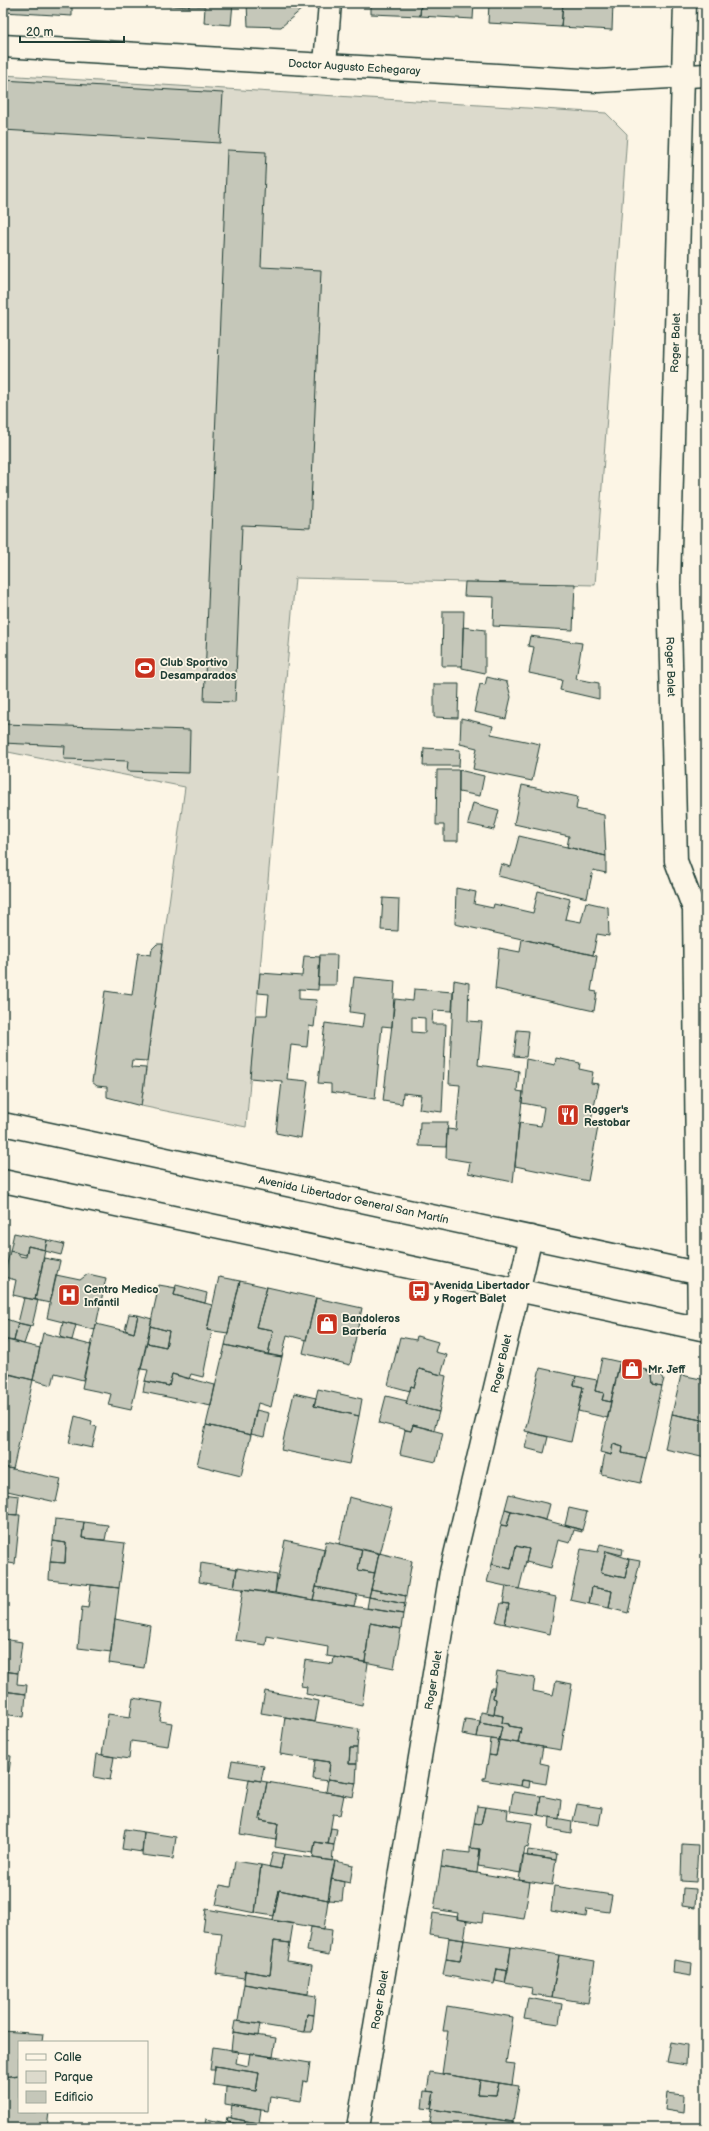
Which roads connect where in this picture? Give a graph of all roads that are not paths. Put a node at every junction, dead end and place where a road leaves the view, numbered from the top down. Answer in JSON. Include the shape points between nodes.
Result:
{"nodes":[{"id":1,"x":330,"y":3,"type":"edge"},
{"id":2,"x":685,"y":3,"type":"edge"},
{"id":3,"x":3,"y":46,"type":"edge"},
{"id":4,"x":325,"y":64,"type":"junction"},
{"id":5,"x":706,"y":75,"type":"edge"},
{"id":6,"x":683,"y":76,"type":"junction"},
{"id":7,"x":3,"y":1124,"type":"edge"},
{"id":8,"x":3,"y":1181,"type":"edge"},
{"id":9,"x":531,"y":1237,"type":"junction"},
{"id":10,"x":702,"y":1274,"type":"edge"},
{"id":11,"x":518,"y":1290,"type":"junction"},
{"id":12,"x":702,"y":1329,"type":"edge"},
{"id":13,"x":358,"y":2128,"type":"edge"}],
"edges":[{"from":1,"to":4,"type":"street"},
{"from":2,"to":6,"type":"street","name":"Roger Balet"},
{"from":3,"to":4,"type":"street","name":"Doctor Augusto Echegaray"},
{"from":4,"to":6,"type":"street","name":"Doctor Augusto Echegaray","via":[[598,81]]},
{"from":5,"to":6,"type":"street","name":"Doctor Augusto Echegaray"},
{"from":6,"to":10,"type":"street","name":"Roger Balet","via":[[669,584],[676,861],[694,909]]},
{"from":7,"to":9,"type":"street","name":"Avenida Libertador General San Martín"},
{"from":8,"to":11,"type":"street"},
{"from":9,"to":10,"type":"street","name":"Avenida Libertador General San Martín"},
{"from":9,"to":11,"type":"street","name":"Roger Balet"},
{"from":10,"to":12,"type":"street","name":"Roger Balet"},
{"from":11,"to":12,"type":"street"},
{"from":11,"to":13,"type":"street","name":"Roger Balet","via":[[451,1572]]}]}
